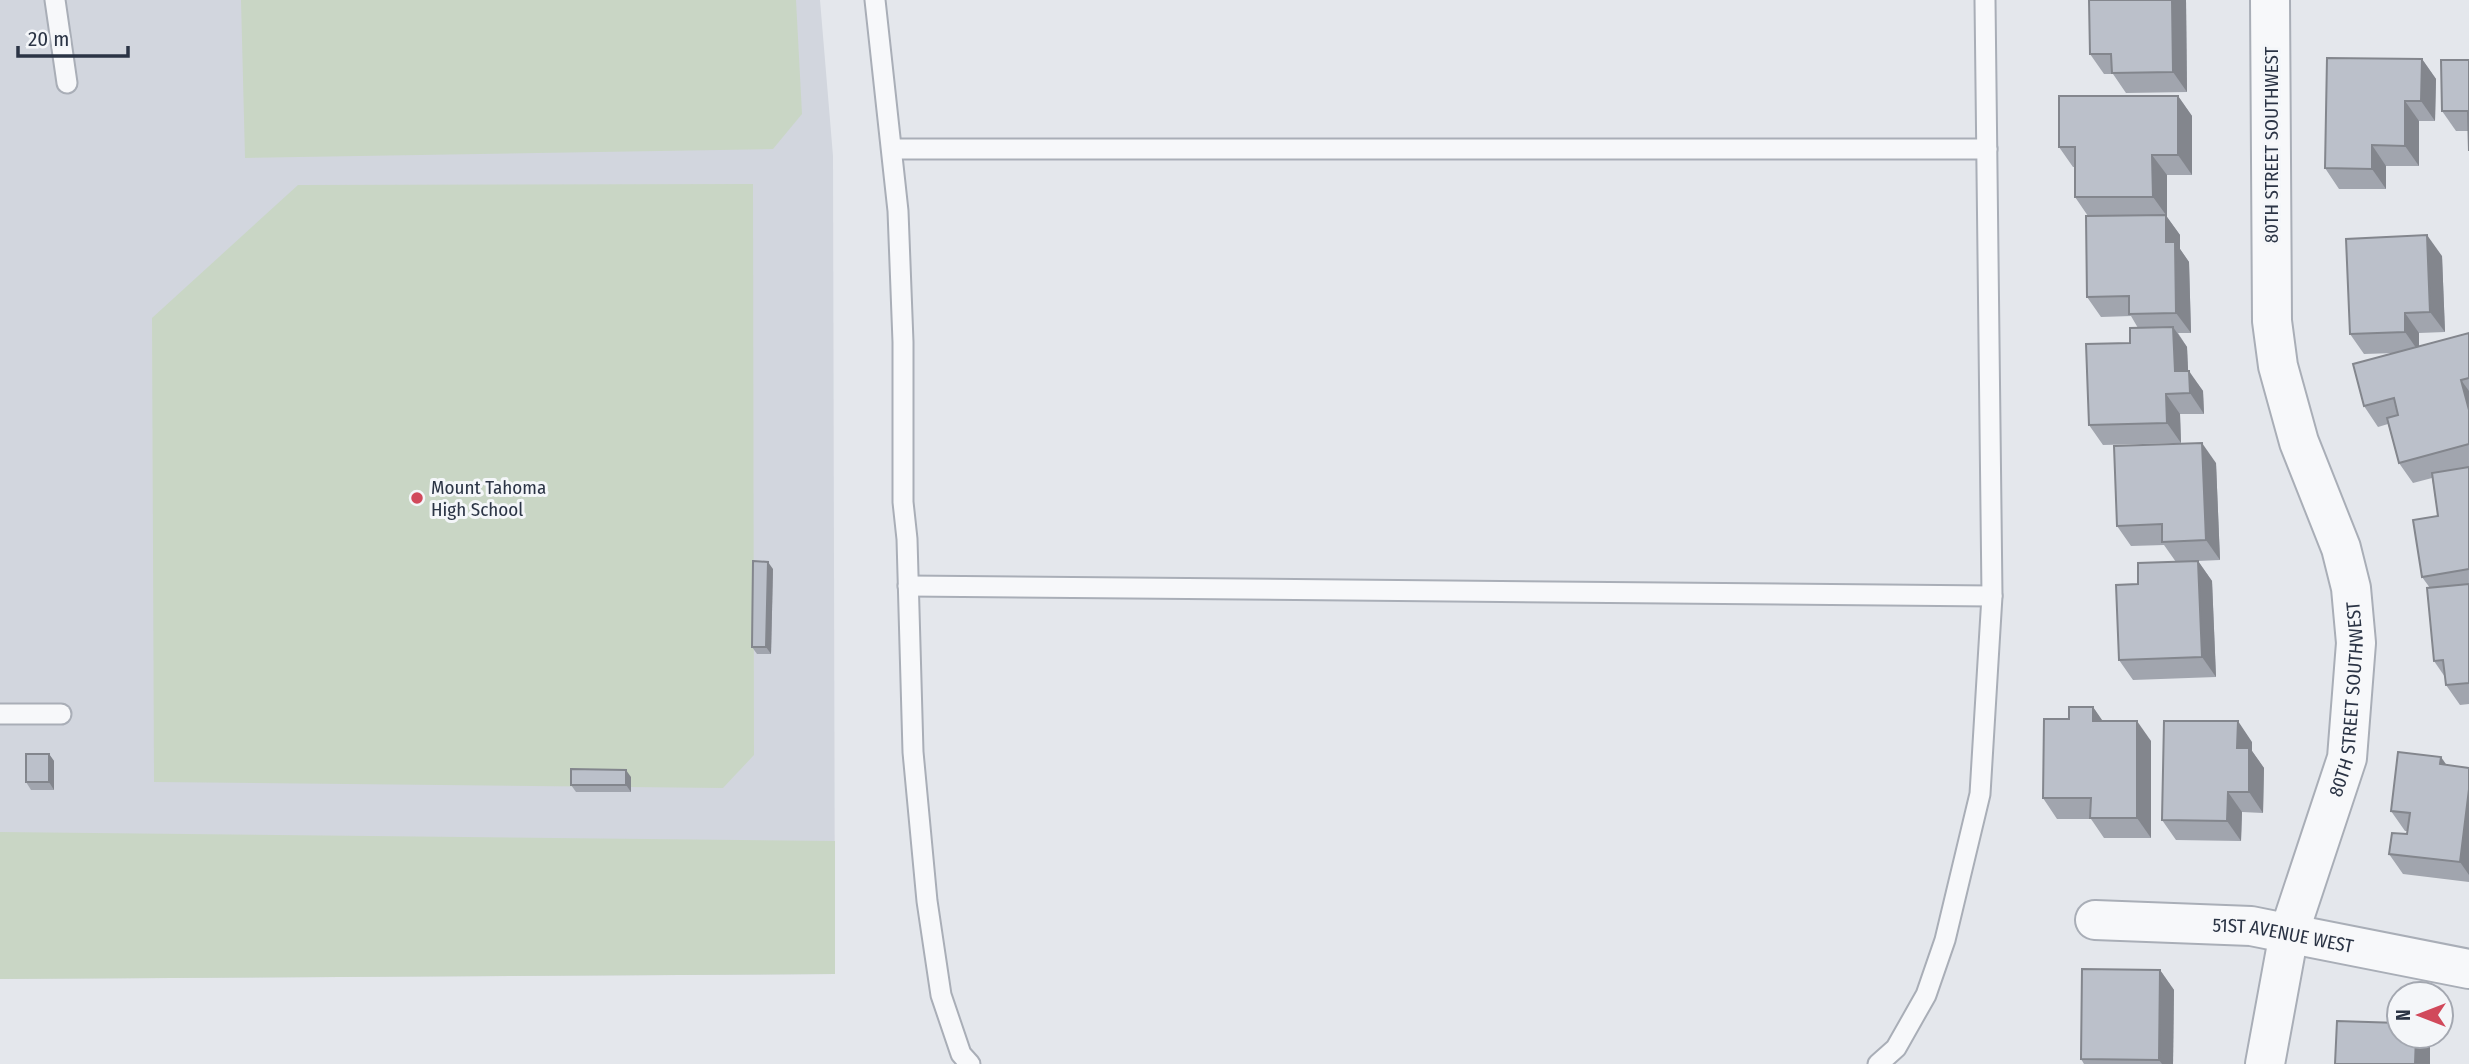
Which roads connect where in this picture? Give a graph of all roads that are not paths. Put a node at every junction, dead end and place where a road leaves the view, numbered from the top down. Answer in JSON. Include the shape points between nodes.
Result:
{"nodes":[{"id":1,"x":55,"y":0,"type":"edge"},
{"id":2,"x":875,"y":0,"type":"edge"},
{"id":3,"x":1985,"y":0,"type":"edge"},
{"id":4,"x":2270,"y":0,"type":"edge"},
{"id":5,"x":67,"y":83,"type":"dead end"},
{"id":6,"x":892,"y":149,"type":"junction"},
{"id":7,"x":1987,"y":149,"type":"junction"},
{"id":8,"x":908,"y":586,"type":"junction"},
{"id":9,"x":1992,"y":596,"type":"junction"},
{"id":10,"x":0,"y":714,"type":"edge"},
{"id":11,"x":61,"y":714,"type":"dead end"},
{"id":12,"x":2095,"y":920,"type":"dead end"},
{"id":13,"x":2289,"y":933,"type":"junction"},
{"id":14,"x":2469,"y":969,"type":"edge"},
{"id":15,"x":970,"y":1064,"type":"edge"},
{"id":16,"x":1878,"y":1064,"type":"edge"},
{"id":17,"x":2265,"y":1064,"type":"edge"}],
"edges":[{"from":1,"to":5,"type":"lane"},
{"from":2,"to":6,"type":"lane"},
{"from":3,"to":7,"type":"lane"},
{"from":4,"to":13,"type":"street","name":"80TH STREET SOUTHWEST","via":[[2272,321],[2278,366],[2299,442],[2341,548],[2351,588],[2356,643],[2347,758]]},
{"from":6,"to":7,"type":"lane"},
{"from":6,"to":8,"type":"lane","via":[[903,342]]},
{"from":7,"to":9,"type":"lane"},
{"from":8,"to":9,"type":"lane"},
{"from":8,"to":15,"type":"lane","via":[[913,752],[927,901],[941,995],[961,1054]]},
{"from":9,"to":16,"type":"lane","via":[[1980,794],[1959,885],[1926,995],[1896,1048]]},
{"from":10,"to":11,"type":"lane"},
{"from":12,"to":13,"type":"street","name":"51ST AVENUE WEST","via":[[2251,926]]},
{"from":13,"to":14,"type":"street","name":"51ST AVENUE WEST"},
{"from":13,"to":17,"type":"street","name":"80TH STREET SOUTHWEST"}]}
